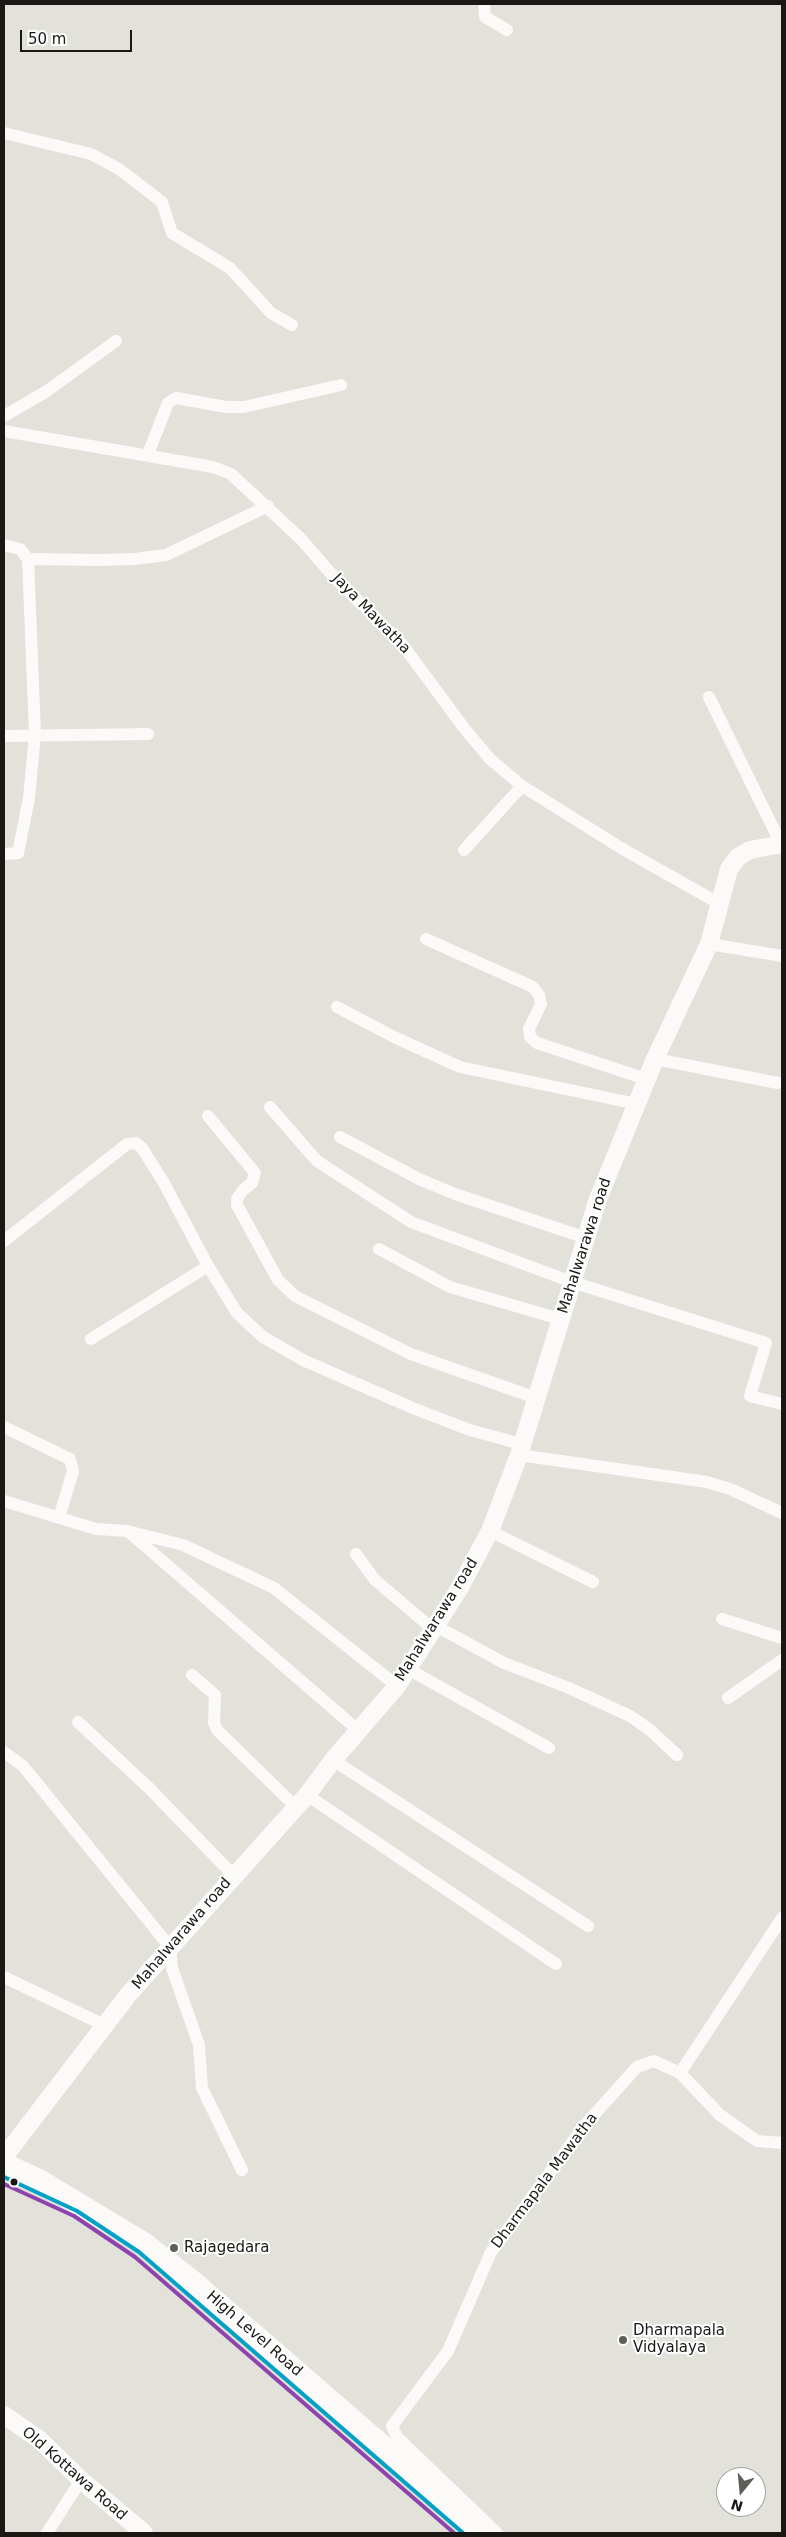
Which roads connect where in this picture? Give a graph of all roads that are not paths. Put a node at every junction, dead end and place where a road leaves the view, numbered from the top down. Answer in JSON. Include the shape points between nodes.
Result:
{"nodes":[{"id":1,"x":484,"y":4,"type":"edge"},
{"id":2,"x":507,"y":30,"type":"dead end"},
{"id":3,"x":4,"y":132,"type":"edge"},
{"id":4,"x":292,"y":325,"type":"dead end"},
{"id":5,"x":116,"y":341,"type":"dead end"},
{"id":6,"x":341,"y":385,"type":"dead end"},
{"id":7,"x":4,"y":416,"type":"edge"},
{"id":8,"x":4,"y":431,"type":"edge"},
{"id":9,"x":148,"y":454,"type":"junction"},
{"id":10,"x":268,"y":506,"type":"junction"},
{"id":11,"x":4,"y":546,"type":"edge"},
{"id":12,"x":28,"y":559,"type":"junction"},
{"id":13,"x":709,"y":696,"type":"dead end"},
{"id":14,"x":148,"y":734,"type":"dead end"},
{"id":15,"x":35,"y":735,"type":"junction"},
{"id":16,"x":4,"y":736,"type":"edge"},
{"id":17,"x":522,"y":786,"type":"junction"},
{"id":18,"x":781,"y":844,"type":"edge"},
{"id":19,"x":464,"y":850,"type":"dead end"},
{"id":20,"x":4,"y":854,"type":"edge"},
{"id":21,"x":720,"y":904,"type":"junction"},
{"id":22,"x":426,"y":939,"type":"dead end"},
{"id":23,"x":709,"y":944,"type":"junction"},
{"id":24,"x":782,"y":956,"type":"edge"},
{"id":25,"x":337,"y":1007,"type":"dead end"},
{"id":26,"x":655,"y":1059,"type":"junction"},
{"id":27,"x":646,"y":1079,"type":"junction"},
{"id":28,"x":778,"y":1083,"type":"dead end"},
{"id":29,"x":636,"y":1104,"type":"junction"},
{"id":30,"x":270,"y":1107,"type":"dead end"},
{"id":31,"x":208,"y":1116,"type":"dead end"},
{"id":32,"x":340,"y":1137,"type":"dead end"},
{"id":33,"x":586,"y":1238,"type":"junction"},
{"id":34,"x":4,"y":1241,"type":"edge"},
{"id":35,"x":379,"y":1249,"type":"dead end"},
{"id":36,"x":208,"y":1266,"type":"junction"},
{"id":37,"x":572,"y":1282,"type":"junction"},
{"id":38,"x":560,"y":1319,"type":"junction"},
{"id":39,"x":91,"y":1339,"type":"dead end"},
{"id":40,"x":536,"y":1398,"type":"junction"},
{"id":41,"x":782,"y":1404,"type":"edge"},
{"id":42,"x":4,"y":1426,"type":"edge"},
{"id":43,"x":520,"y":1450,"type":"junction"},
{"id":44,"x":4,"y":1501,"type":"edge"},
{"id":45,"x":782,"y":1514,"type":"edge"},
{"id":46,"x":59,"y":1518,"type":"junction"},
{"id":47,"x":127,"y":1530,"type":"junction"},
{"id":48,"x":490,"y":1531,"type":"junction"},
{"id":49,"x":356,"y":1554,"type":"dead end"},
{"id":50,"x":593,"y":1582,"type":"dead end"},
{"id":51,"x":722,"y":1619,"type":"dead end"},
{"id":52,"x":435,"y":1628,"type":"junction"},
{"id":53,"x":782,"y":1638,"type":"edge"},
{"id":54,"x":782,"y":1660,"type":"edge"},
{"id":55,"x":408,"y":1670,"type":"junction"},
{"id":56,"x":192,"y":1675,"type":"dead end"},
{"id":57,"x":397,"y":1686,"type":"junction"},
{"id":58,"x":728,"y":1698,"type":"dead end"},
{"id":59,"x":78,"y":1722,"type":"dead end"},
{"id":60,"x":359,"y":1731,"type":"junction"},
{"id":61,"x":549,"y":1748,"type":"dead end"},
{"id":62,"x":4,"y":1752,"type":"edge"},
{"id":63,"x":677,"y":1755,"type":"dead end"},
{"id":64,"x":333,"y":1760,"type":"junction"},
{"id":65,"x":301,"y":1801,"type":"junction"},
{"id":66,"x":234,"y":1876,"type":"junction"},
{"id":67,"x":782,"y":1918,"type":"edge"},
{"id":68,"x":588,"y":1926,"type":"dead end"},
{"id":69,"x":170,"y":1947,"type":"junction"},
{"id":70,"x":556,"y":1964,"type":"dead end"},
{"id":71,"x":4,"y":1976,"type":"edge"},
{"id":72,"x":106,"y":2026,"type":"junction"},
{"id":73,"x":680,"y":2074,"type":"junction"},
{"id":74,"x":782,"y":2143,"type":"edge"},
{"id":75,"x":4,"y":2157,"type":"edge"},
{"id":76,"x":4,"y":2164,"type":"edge"},
{"id":77,"x":242,"y":2170,"type":"dead end"},
{"id":78,"x":4,"y":2177,"type":"edge"},
{"id":79,"x":4,"y":2415,"type":"edge"},
{"id":80,"x":81,"y":2480,"type":"junction"},
{"id":81,"x":47,"y":2533,"type":"edge"},
{"id":82,"x":144,"y":2533,"type":"edge"},
{"id":83,"x":463,"y":2533,"type":"edge"},
{"id":84,"x":483,"y":2533,"type":"edge"},
{"id":85,"x":497,"y":2533,"type":"edge"}],
"edges":[{"from":1,"to":2,"type":"street","via":[[485,17]]},
{"from":3,"to":4,"type":"street","via":[[92,154],[119,170],[162,202],[172,233],[230,268],[271,313]]},
{"from":5,"to":7,"type":"street","via":[[47,391]]},
{"from":6,"to":9,"type":"street","via":[[244,407],[176,398],[168,403]]},
{"from":8,"to":9,"type":"street","name":"Jaya Mawatha"},
{"from":9,"to":10,"type":"street","name":"Jaya Mawatha","via":[[222,469]]},
{"from":10,"to":12,"type":"street","via":[[166,555],[135,559]]},
{"from":10,"to":17,"type":"street","name":"Jaya Mawatha","via":[[402,644],[490,759]]},
{"from":11,"to":12,"type":"street","via":[[20,549]]},
{"from":12,"to":15,"type":"street"},
{"from":13,"to":18,"type":"street"},
{"from":14,"to":15,"type":"street"},
{"from":15,"to":16,"type":"street"},
{"from":15,"to":20,"type":"street","via":[[29,798],[18,853]]},
{"from":17,"to":19,"type":"street"},
{"from":17,"to":21,"type":"street","name":"Jaya Mawatha","via":[[621,848]]},
{"from":18,"to":21,"type":"street","name":"Mahalwarawa road","via":[[750,850],[738,858],[730,869]]},
{"from":21,"to":23,"type":"street","name":"Mahalwarawa road"},
{"from":22,"to":27,"type":"street","via":[[534,987],[540,1004],[529,1029],[530,1037],[536,1043]]},
{"from":23,"to":24,"type":"street"},
{"from":23,"to":26,"type":"street","name":"Mahalwarawa road"},
{"from":25,"to":29,"type":"street","via":[[460,1067]]},
{"from":26,"to":27,"type":"street","name":"Mahalwarawa road"},
{"from":26,"to":28,"type":"street"},
{"from":27,"to":29,"type":"street","name":"Mahalwarawa road"},
{"from":29,"to":33,"type":"street","name":"Mahalwarawa road"},
{"from":30,"to":37,"type":"street","via":[[317,1160],[411,1222]]},
{"from":31,"to":40,"type":"street","via":[[255,1173],[252,1183],[237,1199],[237,1205],[278,1280],[295,1296],[411,1354]]},
{"from":32,"to":33,"type":"street","via":[[419,1179],[455,1194]]},
{"from":33,"to":37,"type":"street","name":"Mahalwarawa road"},
{"from":34,"to":36,"type":"street","via":[[127,1144],[136,1143],[164,1183]]},
{"from":35,"to":38,"type":"street","via":[[450,1287]]},
{"from":36,"to":39,"type":"street"},
{"from":36,"to":43,"type":"street","via":[[237,1313],[263,1337],[305,1361]]},
{"from":37,"to":38,"type":"street","name":"Mahalwarawa road"},
{"from":37,"to":41,"type":"street","via":[[766,1343],[750,1396]]},
{"from":38,"to":40,"type":"street","name":"Mahalwarawa road"},
{"from":40,"to":43,"type":"street","name":"Mahalwarawa road"},
{"from":42,"to":46,"type":"street","via":[[70,1459],[74,1471]]},
{"from":43,"to":45,"type":"street","via":[[707,1482],[730,1489]]},
{"from":43,"to":48,"type":"street","name":"Mahalwarawa road"},
{"from":44,"to":46,"type":"street"},
{"from":46,"to":47,"type":"street","via":[[96,1529]]},
{"from":47,"to":57,"type":"street","via":[[183,1545],[274,1588]]},
{"from":47,"to":60,"type":"street"},
{"from":48,"to":50,"type":"street"},
{"from":48,"to":52,"type":"street","name":"Mahalwarawa road","via":[[460,1589]]},
{"from":49,"to":52,"type":"street","via":[[375,1580]]},
{"from":51,"to":53,"type":"street"},
{"from":52,"to":55,"type":"street","name":"Mahalwarawa road"},
{"from":52,"to":63,"type":"street","via":[[504,1663],[630,1716]]},
{"from":54,"to":58,"type":"street"},
{"from":55,"to":57,"type":"street","name":"Mahalwarawa road"},
{"from":55,"to":61,"type":"street"},
{"from":56,"to":65,"type":"street","via":[[216,1695],[214,1723],[217,1730]]},
{"from":57,"to":60,"type":"street","name":"Mahalwarawa road"},
{"from":59,"to":66,"type":"street","via":[[149,1788]]},
{"from":60,"to":64,"type":"street","name":"Mahalwarawa road"},
{"from":62,"to":69,"type":"street","via":[[23,1766]]},
{"from":64,"to":65,"type":"street","name":"Mahalwarawa road"},
{"from":64,"to":68,"type":"street"},
{"from":65,"to":66,"type":"street","name":"Mahalwarawa road"},
{"from":65,"to":70,"type":"street"},
{"from":66,"to":69,"type":"street","name":"Mahalwarawa road"},
{"from":67,"to":73,"type":"street"},
{"from":69,"to":72,"type":"street","name":"Mahalwarawa road"},
{"from":69,"to":77,"type":"street","via":[[172,1968],[199,2045],[202,2088]]},
{"from":71,"to":72,"type":"street"},
{"from":72,"to":75,"type":"street","name":"Mahalwarawa road"},
{"from":73,"to":74,"type":"street","name":"Dharmapala Mawatha","via":[[720,2115],[757,2141]]},
{"from":73,"to":85,"type":"street","name":"Dharmapala Mawatha","via":[[654,2061],[637,2067],[585,2125],[491,2252],[448,2351],[392,2426],[397,2437]]},
{"from":76,"to":84,"type":"highway","name":"High Level Road","via":[[40,2180],[145,2244]]},
{"from":78,"to":83,"type":"highway","name":"High Level Road","via":[[77,2211],[139,2252]]},
{"from":79,"to":80,"type":"street","name":"Old Kottawa Road","via":[[40,2440]]},
{"from":80,"to":81,"type":"street"},
{"from":80,"to":82,"type":"street","name":"Old Kottawa Road"}]}
